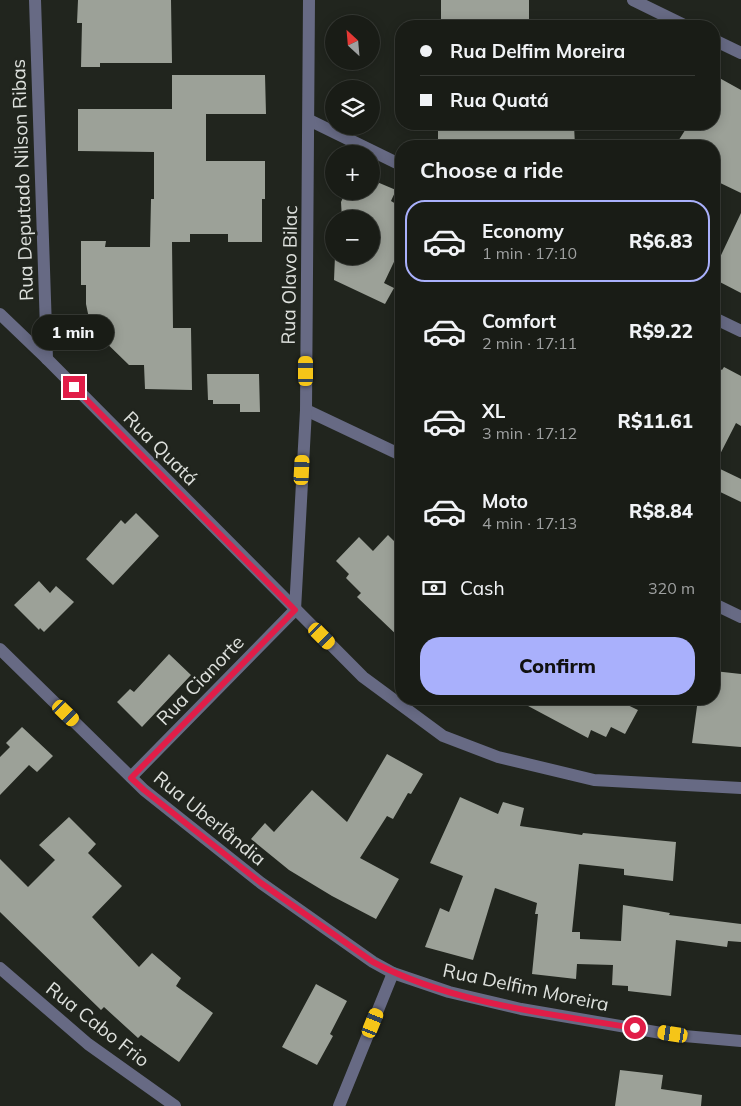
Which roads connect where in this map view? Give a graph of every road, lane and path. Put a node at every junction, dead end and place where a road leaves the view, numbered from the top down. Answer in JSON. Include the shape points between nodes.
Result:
{"nodes":[{"id":1,"x":35,"y":0,"type":"edge"},
{"id":2,"x":309,"y":0,"type":"edge"},
{"id":3,"x":633,"y":0,"type":"edge"},
{"id":4,"x":674,"y":20,"type":"edge"},
{"id":5,"x":720,"y":43,"type":"edge"},
{"id":6,"x":741,"y":53,"type":"edge"},
{"id":7,"x":309,"y":120,"type":"junction"},
{"id":8,"x":395,"y":162,"type":"edge"},
{"id":9,"x":0,"y":314,"type":"edge"},
{"id":10,"x":720,"y":321,"type":"edge"},
{"id":11,"x":741,"y":331,"type":"edge"},
{"id":12,"x":47,"y":359,"type":"junction"},
{"id":13,"x":306,"y":410,"type":"junction"},
{"id":14,"x":395,"y":452,"type":"edge"},
{"id":15,"x":720,"y":607,"type":"edge"},
{"id":16,"x":295,"y":610,"type":"junction"},
{"id":17,"x":741,"y":617,"type":"edge"},
{"id":18,"x":0,"y":649,"type":"edge"},
{"id":19,"x":395,"y":701,"type":"edge"},
{"id":20,"x":400,"y":705,"type":"edge"},
{"id":21,"x":131,"y":778,"type":"junction"},
{"id":22,"x":741,"y":788,"type":"edge"},
{"id":23,"x":0,"y":968,"type":"edge"},
{"id":24,"x":393,"y":973,"type":"junction"},
{"id":25,"x":741,"y":1041,"type":"edge"},
{"id":26,"x":175,"y":1106,"type":"edge"},
{"id":27,"x":339,"y":1106,"type":"edge"}],
"edges":[{"from":1,"to":12,"type":"street","name":"Rua Deputado Nilson Ribas"},
{"from":2,"to":7,"type":"street","name":"Rua Olavo Bilac"},
{"from":3,"to":4,"type":"street"},
{"from":5,"to":6,"type":"street"},
{"from":7,"to":8,"type":"street"},
{"from":7,"to":13,"type":"street","name":"Rua Olavo Bilac"},
{"from":9,"to":12,"type":"street","name":"Rua Quatá"},
{"from":10,"to":11,"type":"street"},
{"from":12,"to":16,"type":"street","name":"Rua Quatá"},
{"from":13,"to":14,"type":"street"},
{"from":13,"to":16,"type":"street","name":"Rua Olavo Bilac"},
{"from":15,"to":17,"type":"street"},
{"from":16,"to":19,"type":"street","name":"Rua Quatá","via":[[363,677]]},
{"from":16,"to":21,"type":"street","name":"Rua Cianorte"},
{"from":18,"to":21,"type":"street","name":"Rua Uberlândia"},
{"from":20,"to":22,"type":"street","name":"Rua Quatá","via":[[442,736],[498,757],[594,780]]},
{"from":21,"to":24,"type":"street","name":"Rua Uberlândia","via":[[261,883]]},
{"from":23,"to":26,"type":"street","name":"Rua Cabo Frio","via":[[88,1044]]},
{"from":24,"to":25,"type":"street","name":"Rua Delfim Moreira","via":[[449,992],[521,1009],[673,1034]]},
{"from":24,"to":27,"type":"street"}]}
